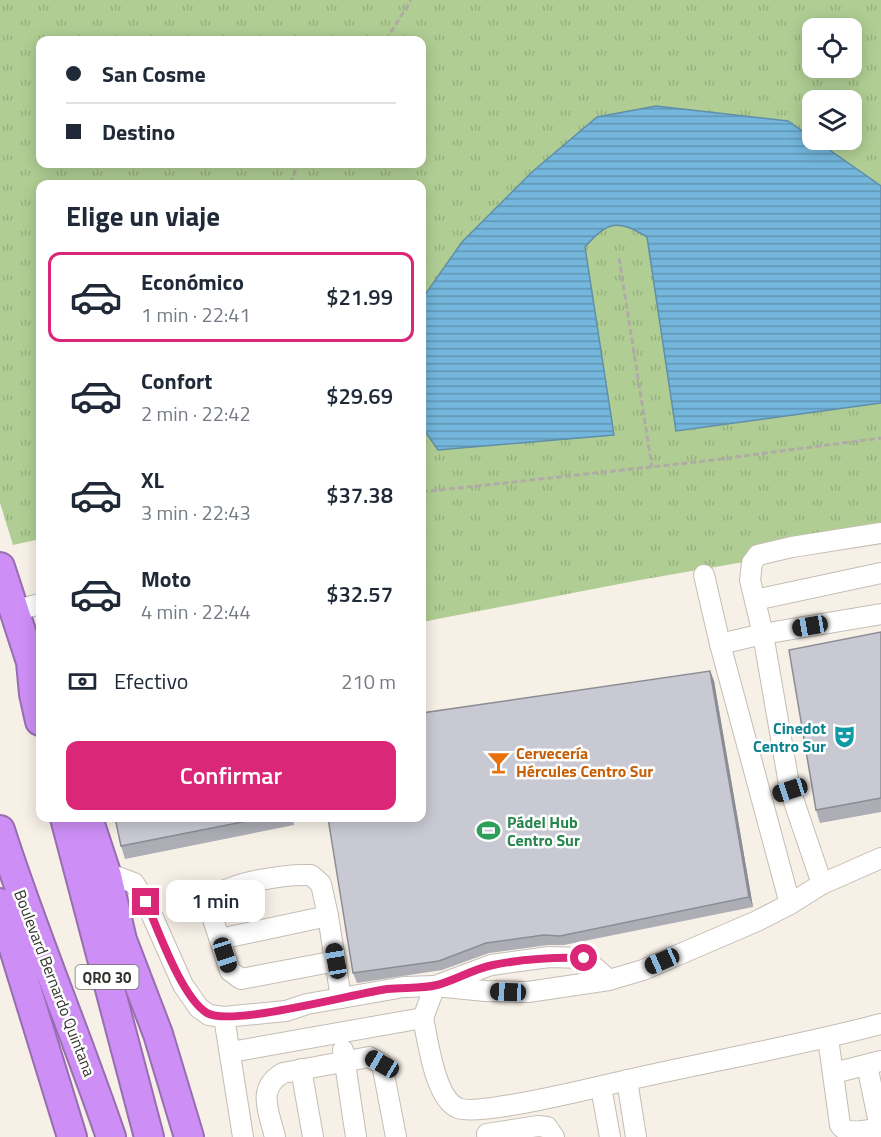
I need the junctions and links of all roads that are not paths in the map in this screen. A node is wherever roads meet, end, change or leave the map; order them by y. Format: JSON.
{"nodes":[{"id":1,"x":881,"y":532,"type":"edge"},
{"id":2,"x":0,"y":567,"type":"edge"},
{"id":3,"x":881,"y":573,"type":"edge"},
{"id":4,"x":705,"y":575,"type":"dead end"},
{"id":5,"x":755,"y":600,"type":"junction"},
{"id":6,"x":36,"y":605,"type":"edge"},
{"id":7,"x":13,"y":611,"type":"junction"},
{"id":8,"x":881,"y":614,"type":"edge"},
{"id":9,"x":763,"y":634,"type":"junction"},
{"id":10,"x":720,"y":644,"type":"junction"},
{"id":11,"x":36,"y":668,"type":"edge"},
{"id":12,"x":36,"y":703,"type":"edge"},
{"id":13,"x":790,"y":790,"type":"junction"},
{"id":14,"x":763,"y":799,"type":"junction"},
{"id":15,"x":66,"y":822,"type":"edge"},
{"id":16,"x":88,"y":822,"type":"edge"},
{"id":17,"x":0,"y":830,"type":"edge"},
{"id":18,"x":881,"y":858,"type":"edge"},
{"id":19,"x":107,"y":876,"type":"junction"},
{"id":20,"x":822,"y":884,"type":"junction"},
{"id":21,"x":0,"y":903,"type":"edge"},
{"id":22,"x":790,"y":904,"type":"junction"},
{"id":23,"x":328,"y":916,"type":"junction"},
{"id":24,"x":220,"y":939,"type":"junction"},
{"id":25,"x":336,"y":961,"type":"junction"},
{"id":26,"x":609,"y":980,"type":"junction"},
{"id":27,"x":435,"y":986,"type":"junction"},
{"id":28,"x":341,"y":998,"type":"junction"},
{"id":29,"x":224,"y":1017,"type":"junction"},
{"id":30,"x":423,"y":1018,"type":"junction"},
{"id":31,"x":881,"y":1024,"type":"edge"},
{"id":32,"x":341,"y":1032,"type":"junction"},
{"id":33,"x":828,"y":1038,"type":"junction"},
{"id":34,"x":231,"y":1052,"type":"junction"},
{"id":35,"x":345,"y":1060,"type":"junction"},
{"id":36,"x":874,"y":1063,"type":"edge"},
{"id":37,"x":301,"y":1069,"type":"junction"},
{"id":38,"x":834,"y":1073,"type":"junction"},
{"id":39,"x":171,"y":1077,"type":"junction"},
{"id":40,"x":627,"y":1080,"type":"junction"},
{"id":41,"x":601,"y":1087,"type":"junction"},
{"id":42,"x":483,"y":1109,"type":"junction"},
{"id":43,"x":880,"y":1128,"type":"edge"},
{"id":44,"x":513,"y":1133,"type":"edge"},
{"id":45,"x":487,"y":1136,"type":"edge"},
{"id":46,"x":72,"y":1137,"type":"edge"},
{"id":47,"x":111,"y":1137,"type":"edge"},
{"id":48,"x":149,"y":1137,"type":"edge"},
{"id":49,"x":189,"y":1137,"type":"edge"},
{"id":50,"x":208,"y":1137,"type":"edge"},
{"id":51,"x":243,"y":1137,"type":"edge"},
{"id":52,"x":274,"y":1137,"type":"edge"},
{"id":53,"x":313,"y":1137,"type":"edge"},
{"id":54,"x":356,"y":1137,"type":"edge"},
{"id":55,"x":396,"y":1137,"type":"edge"},
{"id":56,"x":554,"y":1137,"type":"edge"},
{"id":57,"x":610,"y":1137,"type":"edge"},
{"id":58,"x":636,"y":1137,"type":"edge"}],
"edges":[{"from":1,"to":5,"type":"lane"},
{"from":2,"to":7,"type":"highway"},
{"from":3,"to":5,"type":"lane"},
{"from":4,"to":10,"type":"lane"},
{"from":5,"to":9,"type":"lane"},
{"from":6,"to":7,"type":"lane"},
{"from":7,"to":11,"type":"highway"},
{"from":8,"to":9,"type":"lane"},
{"from":9,"to":10,"type":"lane"},
{"from":9,"to":13,"type":"lane"},
{"from":10,"to":14,"type":"lane"},
{"from":11,"to":12,"type":"highway"},
{"from":13,"to":14,"type":"lane"},
{"from":13,"to":20,"type":"lane"},
{"from":14,"to":22,"type":"lane"},
{"from":15,"to":48,"type":"highway","number":"QRO 30"},
{"from":16,"to":19,"type":"highway","number":"QRO 30"},
{"from":17,"to":47,"type":"highway","name":"Boulevard Bernardo Quintana","number":"QRO 30"},
{"from":18,"to":20,"type":"lane"},
{"from":19,"to":29,"type":"lane"},
{"from":19,"to":39,"type":"highway","number":"QRO 30"},
{"from":20,"to":22,"type":"lane"},
{"from":21,"to":46,"type":"highway","name":"Boulevard Bernardo Quintana"},
{"from":22,"to":26,"type":"lane"},
{"from":23,"to":24,"type":"lane"},
{"from":23,"to":24,"type":"lane"},
{"from":23,"to":25,"type":"lane"},
{"from":24,"to":25,"type":"lane"},
{"from":25,"to":28,"type":"lane"},
{"from":26,"to":27,"type":"lane"},
{"from":26,"to":27,"type":"lane"},
{"from":27,"to":28,"type":"lane"},
{"from":27,"to":30,"type":"lane"},
{"from":28,"to":29,"type":"lane"},
{"from":29,"to":34,"type":"lane"},
{"from":30,"to":32,"type":"lane"},
{"from":30,"to":42,"type":"lane"},
{"from":31,"to":33,"type":"lane"},
{"from":32,"to":34,"type":"lane"},
{"from":32,"to":35,"type":"lane"},
{"from":33,"to":38,"type":"lane"},
{"from":33,"to":40,"type":"lane"},
{"from":34,"to":51,"type":"lane"},
{"from":35,"to":37,"type":"lane"},
{"from":35,"to":54,"type":"lane"},
{"from":35,"to":55,"type":"lane"},
{"from":36,"to":38,"type":"lane"},
{"from":36,"to":43,"type":"lane"},
{"from":37,"to":52,"type":"lane"},
{"from":37,"to":53,"type":"lane"},
{"from":38,"to":43,"type":"lane"},
{"from":39,"to":49,"type":"highway","number":"QRO 30"},
{"from":39,"to":50,"type":"highway"},
{"from":40,"to":41,"type":"lane"},
{"from":40,"to":58,"type":"lane"},
{"from":41,"to":42,"type":"lane"},
{"from":41,"to":57,"type":"lane"},
{"from":42,"to":45,"type":"lane"},
{"from":44,"to":45,"type":"lane"},
{"from":44,"to":56,"type":"lane"}]}
